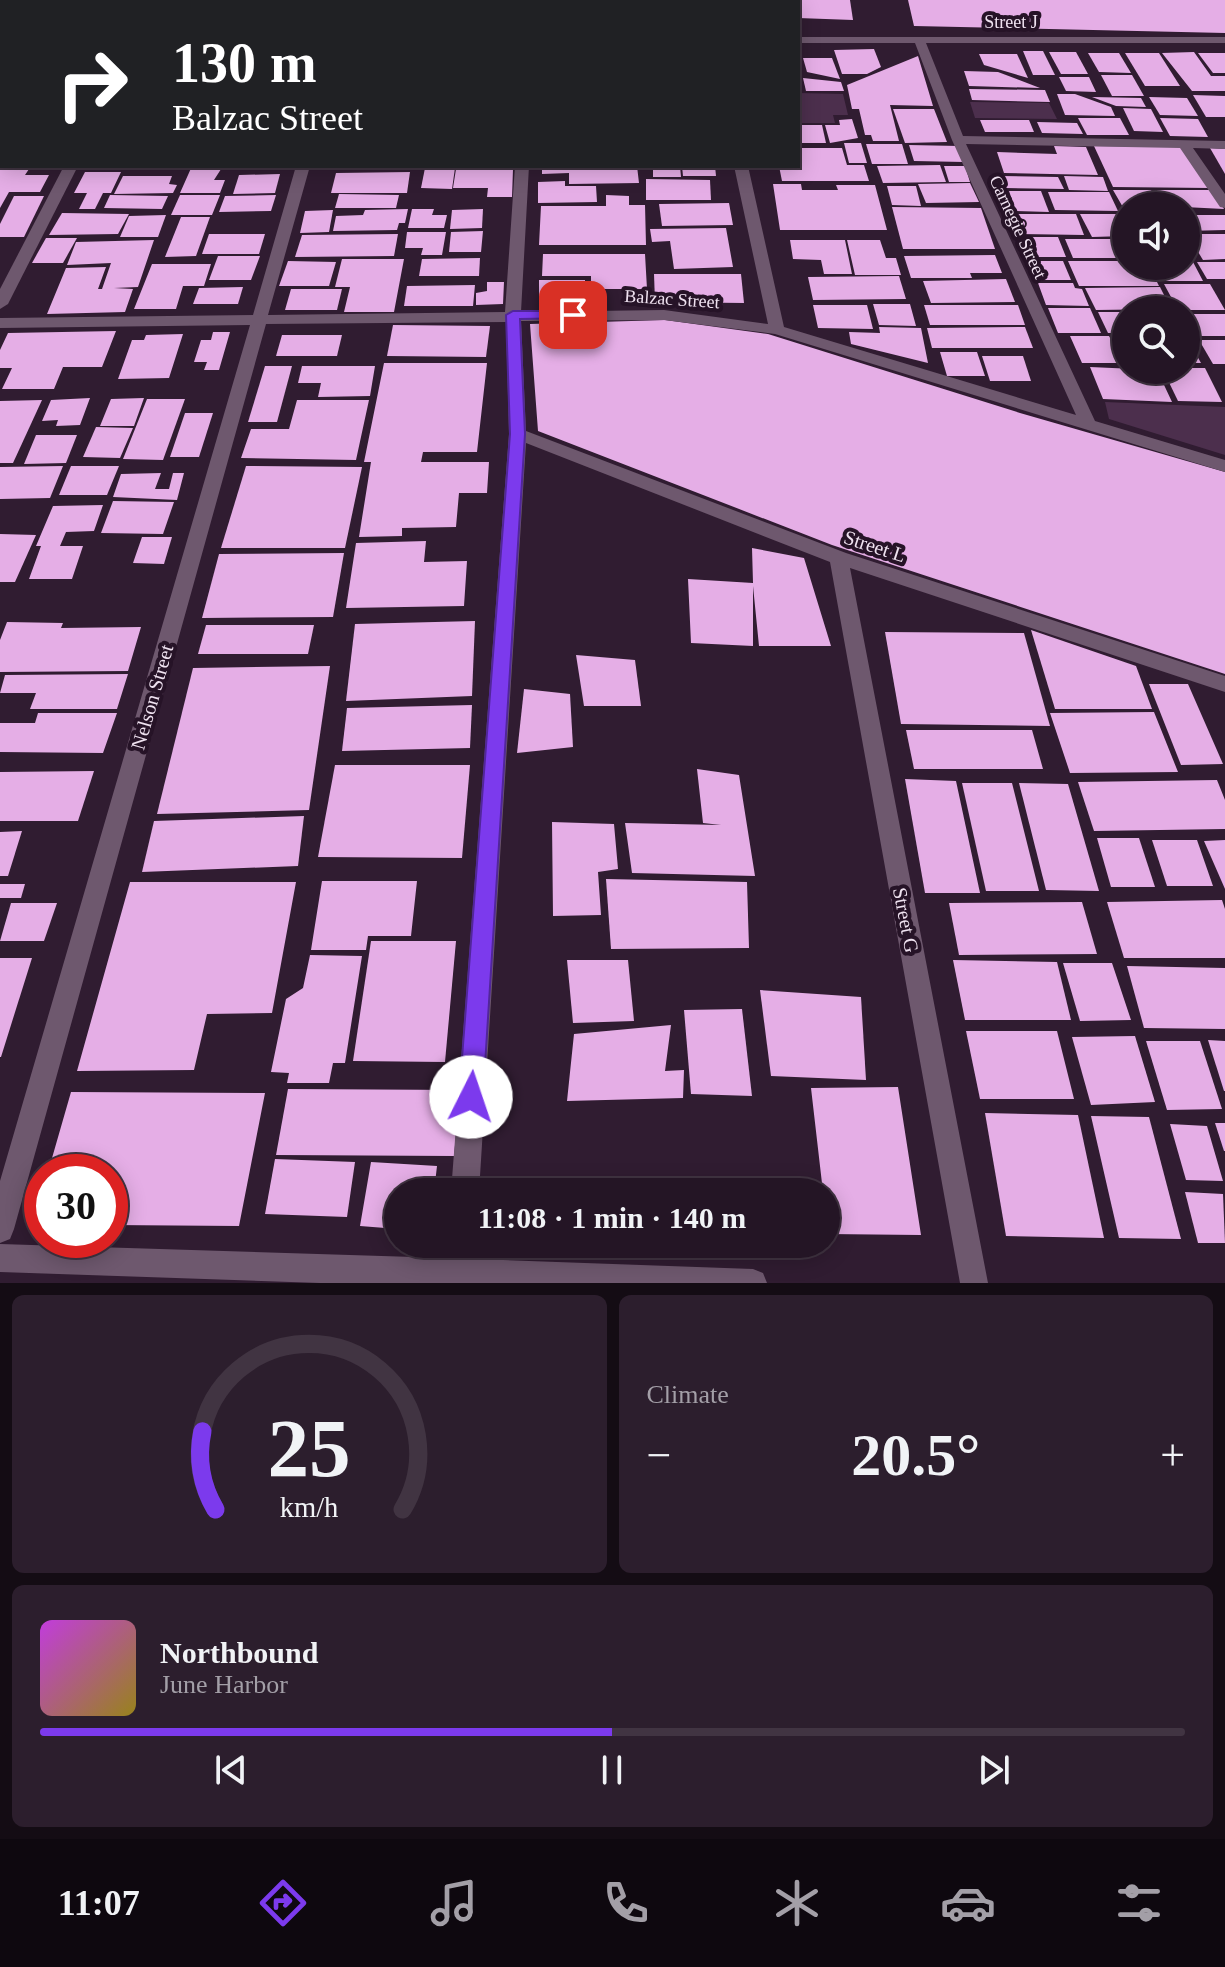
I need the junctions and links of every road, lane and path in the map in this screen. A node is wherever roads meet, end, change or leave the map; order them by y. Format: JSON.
{"nodes":[{"id":1,"x":800,"y":40,"type":"edge"},
{"id":2,"x":919,"y":40,"type":"junction"},
{"id":3,"x":1225,"y":40,"type":"edge"},
{"id":4,"x":958,"y":140,"type":"junction"},
{"id":5,"x":1184,"y":145,"type":"junction"},
{"id":6,"x":1225,"y":145,"type":"edge"},
{"id":7,"x":70,"y":168,"type":"edge"},
{"id":8,"x":302,"y":168,"type":"edge"},
{"id":9,"x":522,"y":168,"type":"edge"},
{"id":10,"x":741,"y":168,"type":"edge"},
{"id":11,"x":1225,"y":204,"type":"edge"},
{"id":12,"x":0,"y":304,"type":"edge"},
{"id":13,"x":513,"y":315,"type":"junction"},
{"id":14,"x":259,"y":320,"type":"junction"},
{"id":15,"x":0,"y":323,"type":"edge"},
{"id":16,"x":777,"y":330,"type":"junction"},
{"id":17,"x":1089,"y":426,"type":"junction"},
{"id":18,"x":518,"y":434,"type":"junction"},
{"id":19,"x":1225,"y":466,"type":"edge"},
{"id":20,"x":839,"y":558,"type":"junction"},
{"id":21,"x":1223,"y":688,"type":"edge"},
{"id":22,"x":466,"y":1178,"type":"edge"},
{"id":23,"x":0,"y":1229,"type":"edge"},
{"id":24,"x":0,"y":1258,"type":"edge"},
{"id":25,"x":460,"y":1258,"type":"edge"},
{"id":26,"x":459,"y":1278,"type":"edge"},
{"id":27,"x":753,"y":1283,"type":"edge"},
{"id":28,"x":974,"y":1283,"type":"edge"}],
"edges":[{"from":1,"to":2,"type":"street","name":"Street J"},
{"from":2,"to":3,"type":"street","name":"Street J"},
{"from":2,"to":4,"type":"street","name":"Carnegie Street"},
{"from":4,"to":5,"type":"street"},
{"from":4,"to":17,"type":"street","name":"Carnegie Street"},
{"from":5,"to":6,"type":"street"},
{"from":5,"to":11,"type":"street"},
{"from":7,"to":12,"type":"street"},
{"from":8,"to":14,"type":"street","name":"Nelson Street"},
{"from":9,"to":13,"type":"street"},
{"from":10,"to":16,"type":"street"},
{"from":13,"to":14,"type":"street","name":"Balzac Street"},
{"from":13,"to":16,"type":"street","name":"Balzac Street"},
{"from":13,"to":18,"type":"street"},
{"from":14,"to":15,"type":"street","name":"Balzac Street"},
{"from":14,"to":23,"type":"street","name":"Nelson Street"},
{"from":16,"to":17,"type":"street","name":"Balzac Street"},
{"from":17,"to":19,"type":"street","name":"Balzac Street"},
{"from":18,"to":20,"type":"street","name":"Street L"},
{"from":18,"to":22,"type":"street"},
{"from":20,"to":21,"type":"street","name":"Street L"},
{"from":20,"to":28,"type":"street","name":"Street G"},
{"from":24,"to":26,"type":"street"},
{"from":25,"to":26,"type":"street"},
{"from":26,"to":27,"type":"street"}]}
